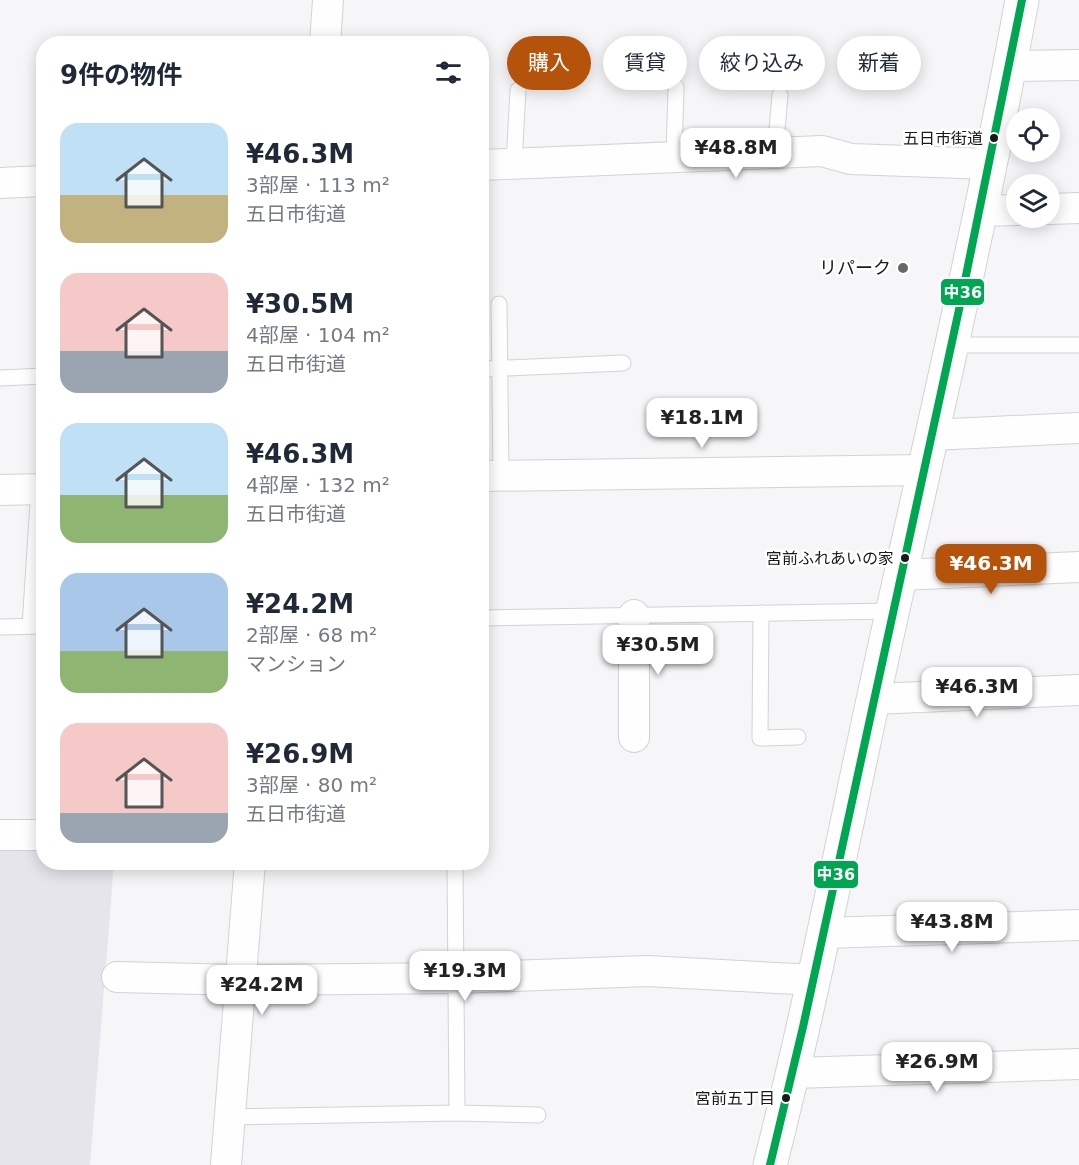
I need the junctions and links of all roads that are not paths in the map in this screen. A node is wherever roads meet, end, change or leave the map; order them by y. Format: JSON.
{"nodes":[{"id":1,"x":328,"y":0,"type":"edge"},
{"id":2,"x":1022,"y":0,"type":"edge"},
{"id":3,"x":326,"y":36,"type":"edge"},
{"id":4,"x":1079,"y":65,"type":"edge"},
{"id":5,"x":1010,"y":66,"type":"junction"},
{"id":6,"x":518,"y":90,"type":"dead end"},
{"id":7,"x":676,"y":90,"type":"edge"},
{"id":8,"x":780,"y":95,"type":"dead end"},
{"id":9,"x":775,"y":153,"type":"junction"},
{"id":10,"x":674,"y":157,"type":"junction"},
{"id":11,"x":514,"y":164,"type":"junction"},
{"id":12,"x":990,"y":164,"type":"junction"},
{"id":13,"x":489,"y":165,"type":"edge"},
{"id":14,"x":36,"y":181,"type":"edge"},
{"id":15,"x":0,"y":183,"type":"edge"},
{"id":16,"x":1079,"y":208,"type":"edge"},
{"id":17,"x":1060,"y":209,"type":"edge"},
{"id":18,"x":1006,"y":210,"type":"edge"},
{"id":19,"x":980,"y":211,"type":"junction"},
{"id":20,"x":499,"y":304,"type":"dead end"},
{"id":21,"x":950,"y":345,"type":"junction"},
{"id":22,"x":1079,"y":345,"type":"edge"},
{"id":23,"x":623,"y":363,"type":"dead end"},
{"id":24,"x":489,"y":369,"type":"edge"},
{"id":25,"x":499,"y":369,"type":"junction"},
{"id":26,"x":36,"y":376,"type":"edge"},
{"id":27,"x":0,"y":378,"type":"edge"},
{"id":28,"x":1079,"y":428,"type":"edge"},
{"id":29,"x":931,"y":435,"type":"junction"},
{"id":30,"x":924,"y":470,"type":"junction"},
{"id":31,"x":491,"y":476,"type":"edge"},
{"id":32,"x":36,"y":489,"type":"edge"},
{"id":33,"x":0,"y":490,"type":"edge"},
{"id":34,"x":1079,"y":567,"type":"edge"},
{"id":35,"x":900,"y":575,"type":"junction"},
{"id":36,"x":892,"y":611,"type":"junction"},
{"id":37,"x":761,"y":613,"type":"junction"},
{"id":38,"x":634,"y":615,"type":"junction"},
{"id":39,"x":489,"y":618,"type":"edge"},
{"id":40,"x":36,"y":626,"type":"edge"},
{"id":41,"x":0,"y":627,"type":"edge"},
{"id":42,"x":1079,"y":690,"type":"edge"},
{"id":43,"x":874,"y":699,"type":"junction"},
{"id":44,"x":634,"y":737,"type":"dead end"},
{"id":45,"x":798,"y":737,"type":"dead end"},
{"id":46,"x":0,"y":835,"type":"edge"},
{"id":47,"x":36,"y":835,"type":"edge"},
{"id":48,"x":249,"y":870,"type":"edge"},
{"id":49,"x":455,"y":870,"type":"edge"},
{"id":50,"x":1079,"y":925,"type":"edge"},
{"id":51,"x":824,"y":933,"type":"junction"},
{"id":52,"x":117,"y":977,"type":"dead end"},
{"id":53,"x":457,"y":978,"type":"junction"},
{"id":54,"x":241,"y":980,"type":"junction"},
{"id":55,"x":814,"y":980,"type":"junction"},
{"id":56,"x":1079,"y":1064,"type":"edge"},
{"id":57,"x":794,"y":1073,"type":"junction"},
{"id":58,"x":457,"y":1113,"type":"junction"},
{"id":59,"x":538,"y":1115,"type":"dead end"},
{"id":60,"x":230,"y":1117,"type":"junction"},
{"id":61,"x":226,"y":1165,"type":"edge"},
{"id":62,"x":770,"y":1165,"type":"edge"}],
"edges":[{"from":1,"to":3,"type":"street"},
{"from":2,"to":5,"type":"main road"},
{"from":4,"to":5,"type":"street"},
{"from":5,"to":12,"type":"main road"},
{"from":6,"to":11,"type":"lane"},
{"from":7,"to":10,"type":"lane"},
{"from":8,"to":9,"type":"lane"},
{"from":9,"to":10,"type":"street"},
{"from":9,"to":12,"type":"street"},
{"from":10,"to":11,"type":"street"},
{"from":11,"to":13,"type":"street"},
{"from":12,"to":19,"type":"main road"},
{"from":14,"to":15,"type":"street"},
{"from":16,"to":17,"type":"street"},
{"from":18,"to":19,"type":"street"},
{"from":19,"to":21,"type":"main road"},
{"from":20,"to":25,"type":"lane"},
{"from":21,"to":22,"type":"lane"},
{"from":21,"to":29,"type":"main road"},
{"from":23,"to":25,"type":"lane"},
{"from":24,"to":25,"type":"lane"},
{"from":25,"to":31,"type":"lane"},
{"from":26,"to":27,"type":"lane"},
{"from":28,"to":29,"type":"street"},
{"from":29,"to":30,"type":"main road"},
{"from":30,"to":31,"type":"street"},
{"from":30,"to":35,"type":"main road"},
{"from":32,"to":33,"type":"street"},
{"from":34,"to":35,"type":"street"},
{"from":35,"to":36,"type":"main road"},
{"from":36,"to":37,"type":"lane"},
{"from":36,"to":43,"type":"main road"},
{"from":37,"to":38,"type":"lane"},
{"from":37,"to":45,"type":"lane"},
{"from":38,"to":39,"type":"lane"},
{"from":38,"to":44,"type":"street"},
{"from":40,"to":41,"type":"lane"},
{"from":42,"to":43,"type":"street"},
{"from":43,"to":51,"type":"main road"},
{"from":46,"to":47,"type":"street"},
{"from":48,"to":54,"type":"street"},
{"from":49,"to":53,"type":"lane"},
{"from":50,"to":51,"type":"street"},
{"from":51,"to":55,"type":"main road"},
{"from":52,"to":54,"type":"street"},
{"from":53,"to":54,"type":"street"},
{"from":53,"to":55,"type":"street"},
{"from":53,"to":58,"type":"lane"},
{"from":54,"to":60,"type":"street"},
{"from":55,"to":57,"type":"main road"},
{"from":56,"to":57,"type":"street"},
{"from":57,"to":62,"type":"main road"},
{"from":58,"to":59,"type":"lane"},
{"from":58,"to":60,"type":"lane"},
{"from":60,"to":61,"type":"street"}]}
